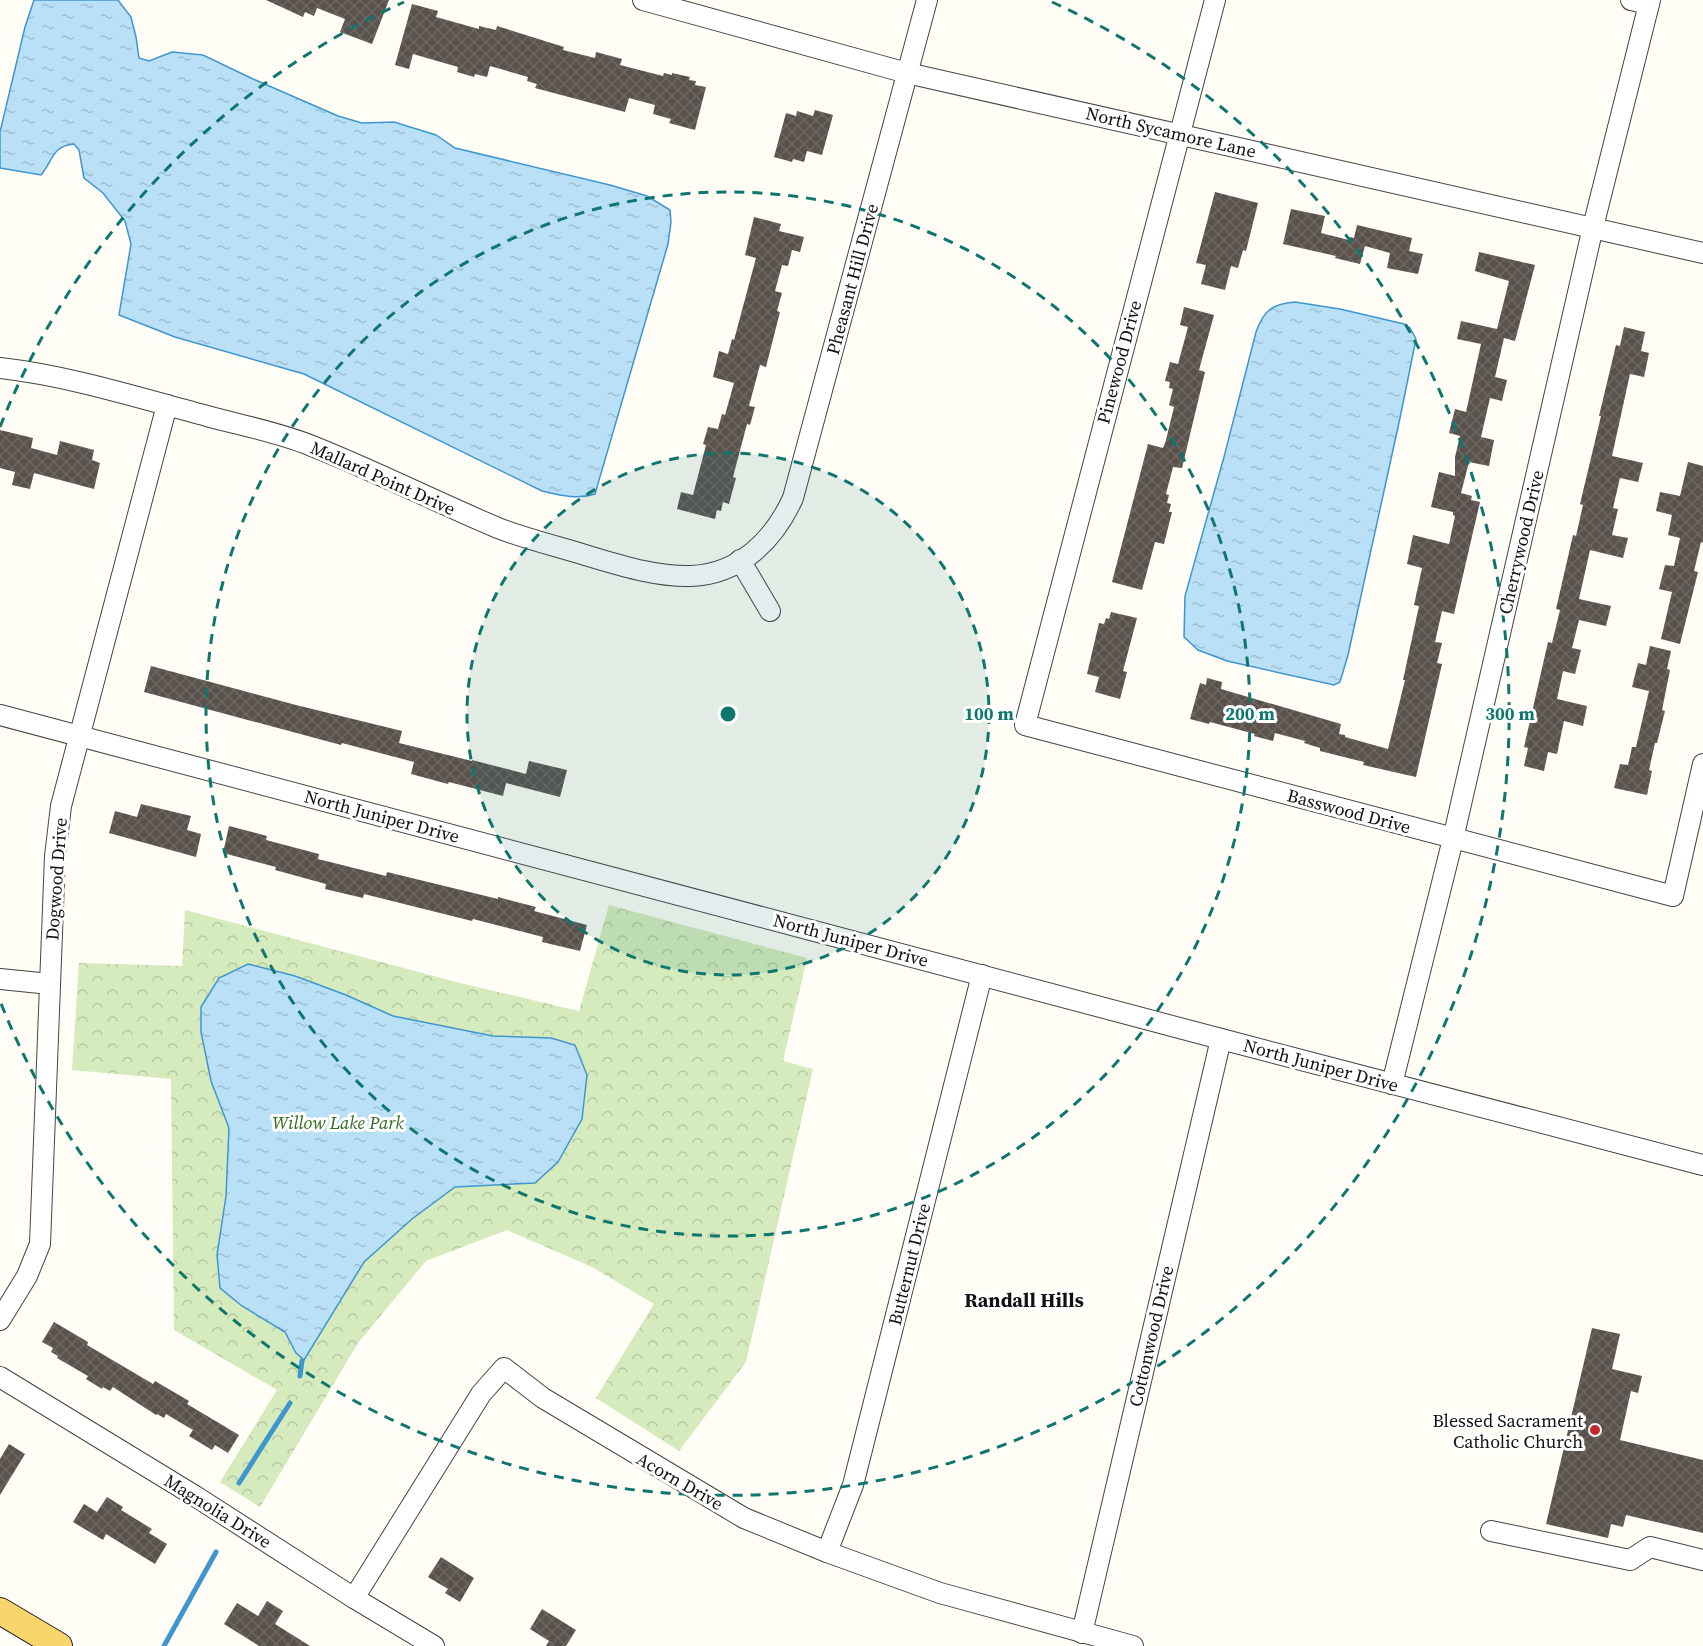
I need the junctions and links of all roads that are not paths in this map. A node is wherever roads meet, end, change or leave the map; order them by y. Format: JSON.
{"nodes":[{"id":1,"x":643,"y":0,"type":"edge"},
{"id":2,"x":927,"y":0,"type":"edge"},
{"id":3,"x":1215,"y":0,"type":"edge"},
{"id":4,"x":1643,"y":2,"type":"edge"},
{"id":5,"x":908,"y":73,"type":"junction"},
{"id":6,"x":1179,"y":134,"type":"junction"},
{"id":7,"x":1593,"y":227,"type":"junction"},
{"id":8,"x":1703,"y":253,"type":"edge"},
{"id":9,"x":0,"y":368,"type":"edge"},
{"id":10,"x":167,"y":405,"type":"junction"},
{"id":11,"x":759,"y":549,"type":"joint"},
{"id":12,"x":740,"y":560,"type":"junction"},
{"id":13,"x":770,"y":611,"type":"dead end"},
{"id":14,"x":0,"y":715,"type":"edge"},
{"id":15,"x":1025,"y":725,"type":"joint"},
{"id":16,"x":79,"y":736,"type":"junction"},
{"id":17,"x":1703,"y":764,"type":"edge"},
{"id":18,"x":1453,"y":839,"type":"junction"},
{"id":19,"x":982,"y":975,"type":"junction"},
{"id":20,"x":0,"y":979,"type":"edge"},
{"id":21,"x":50,"y":984,"type":"junction"},
{"id":22,"x":1221,"y":1039,"type":"junction"},
{"id":23,"x":1392,"y":1084,"type":"junction"},
{"id":24,"x":1703,"y":1165,"type":"edge"},
{"id":25,"x":0,"y":1320,"type":"edge"},
{"id":26,"x":0,"y":1377,"type":"edge"},
{"id":27,"x":1491,"y":1531,"type":"dead end"},
{"id":28,"x":828,"y":1552,"type":"junction"},
{"id":29,"x":1703,"y":1560,"type":"edge"},
{"id":30,"x":354,"y":1598,"type":"junction"},
{"id":31,"x":0,"y":1611,"type":"edge"},
{"id":32,"x":1082,"y":1633,"type":"junction"},
{"id":33,"x":59,"y":1646,"type":"edge"},
{"id":34,"x":434,"y":1646,"type":"edge"},
{"id":35,"x":1133,"y":1646,"type":"edge"}],
"edges":[{"from":1,"to":5,"type":"street","name":"North Sycamore Lane"},
{"from":2,"to":5,"type":"street","name":"Pheasant Hill Drive"},
{"from":3,"to":6,"type":"street","name":"Pinewood Drive"},
{"from":4,"to":7,"type":"street","name":"Cherrywood Drive"},
{"from":5,"to":6,"type":"street","name":"North Sycamore Lane"},
{"from":5,"to":11,"type":"street","name":"Pheasant Hill Drive"},
{"from":6,"to":7,"type":"street","name":"North Sycamore Lane"},
{"from":6,"to":15,"type":"street","name":"Pinewood Drive"},
{"from":7,"to":8,"type":"street","name":"North Sycamore Lane"},
{"from":7,"to":18,"type":"street","name":"Cherrywood Drive"},
{"from":9,"to":10,"type":"street","name":"Mallard Point Drive"},
{"from":10,"to":12,"type":"street","name":"Mallard Point Drive"},
{"from":10,"to":16,"type":"street","name":"Dogwood Drive"},
{"from":11,"to":12,"type":"street","name":"Mallard Point Drive"},
{"from":12,"to":13,"type":"street"},
{"from":14,"to":16,"type":"street","name":"North Juniper Drive"},
{"from":15,"to":18,"type":"street","name":"Basswood Drive"},
{"from":16,"to":19,"type":"street","name":"North Juniper Drive"},
{"from":16,"to":21,"type":"street","name":"Dogwood Drive"},
{"from":17,"to":18,"type":"street","name":"Basswood Drive"},
{"from":18,"to":23,"type":"street","name":"Cherrywood Drive"},
{"from":19,"to":22,"type":"street","name":"North Juniper Drive"},
{"from":19,"to":28,"type":"street","name":"Butternut Drive"},
{"from":20,"to":21,"type":"street"},
{"from":21,"to":25,"type":"street","name":"Dogwood Drive"},
{"from":22,"to":23,"type":"street","name":"North Juniper Drive"},
{"from":22,"to":32,"type":"street","name":"Cottonwood Drive"},
{"from":23,"to":24,"type":"street","name":"North Juniper Drive"},
{"from":26,"to":30,"type":"street","name":"Magnolia Drive"},
{"from":27,"to":29,"type":"street"},
{"from":28,"to":30,"type":"street","name":"Acorn Drive"},
{"from":28,"to":32,"type":"street","name":"Acorn Drive"},
{"from":30,"to":34,"type":"street","name":"Magnolia Drive"},
{"from":31,"to":33,"type":"main road"},
{"from":32,"to":35,"type":"street","name":"Acorn Drive"}]}
